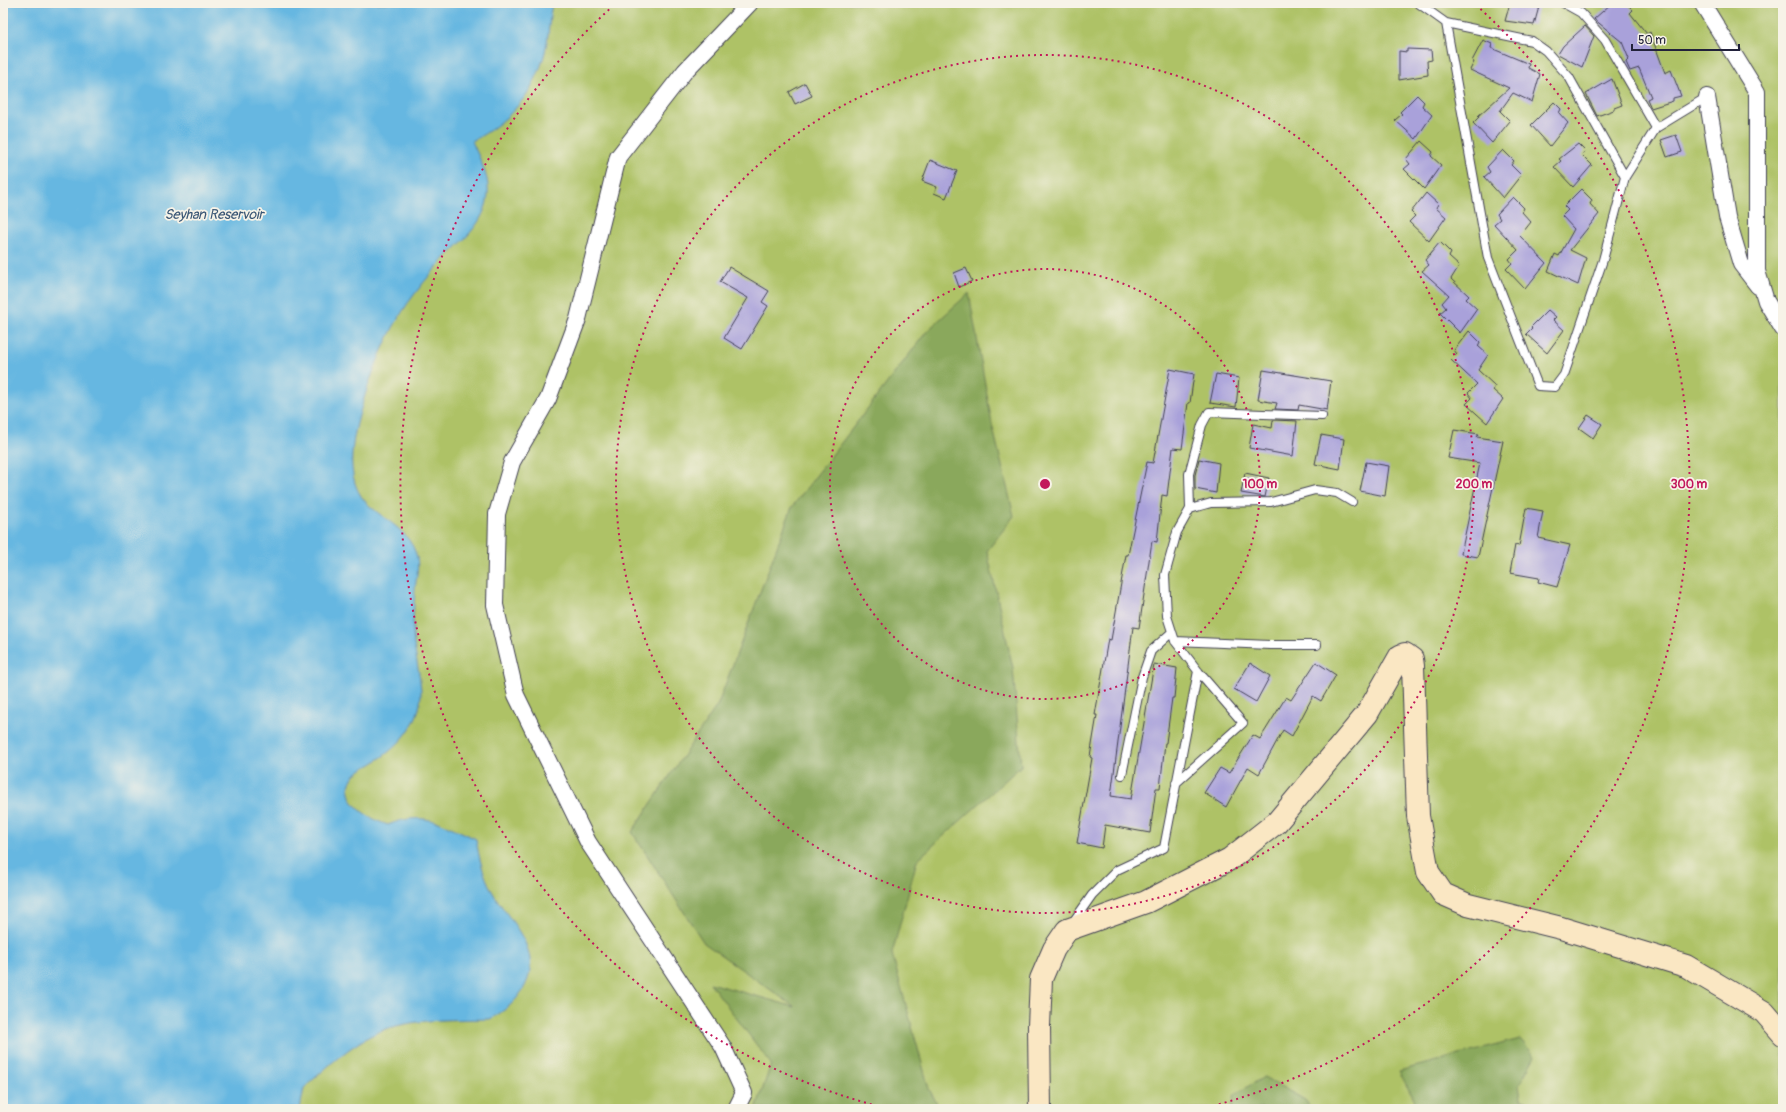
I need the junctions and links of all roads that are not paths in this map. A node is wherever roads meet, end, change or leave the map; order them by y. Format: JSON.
{"nodes":[{"id":1,"x":750,"y":3,"type":"edge"},
{"id":2,"x":1418,"y":3,"type":"edge"},
{"id":3,"x":1563,"y":3,"type":"edge"},
{"id":4,"x":1702,"y":3,"type":"edge"},
{"id":5,"x":1446,"y":23,"type":"junction"},
{"id":6,"x":1707,"y":97,"type":"joint"},
{"id":7,"x":1656,"y":128,"type":"junction"},
{"id":8,"x":1625,"y":177,"type":"junction"},
{"id":9,"x":1764,"y":293,"type":"junction"},
{"id":10,"x":1783,"y":329,"type":"edge"},
{"id":11,"x":1322,"y":416,"type":"dead end"},
{"id":12,"x":1352,"y":502,"type":"dead end"},
{"id":13,"x":1190,"y":509,"type":"junction"},
{"id":14,"x":1172,"y":632,"type":"junction"},
{"id":15,"x":1175,"y":641,"type":"junction"},
{"id":16,"x":1317,"y":645,"type":"dead end"},
{"id":17,"x":1198,"y":671,"type":"junction"},
{"id":18,"x":1122,"y":775,"type":"dead end"},
{"id":19,"x":1176,"y":782,"type":"junction"},
{"id":20,"x":1067,"y":930,"type":"junction"},
{"id":21,"x":1783,"y":1034,"type":"edge"},
{"id":22,"x":736,"y":1109,"type":"edge"},
{"id":23,"x":1040,"y":1109,"type":"edge"}],
"edges":[{"from":1,"to":22,"type":"street"},
{"from":2,"to":5,"type":"lane"},
{"from":3,"to":7,"type":"lane"},
{"from":4,"to":9,"type":"street"},
{"from":5,"to":8,"type":"lane"},
{"from":5,"to":8,"type":"lane"},
{"from":6,"to":7,"type":"lane"},
{"from":6,"to":9,"type":"street"},
{"from":7,"to":8,"type":"lane"},
{"from":9,"to":10,"type":"street"},
{"from":11,"to":13,"type":"lane"},
{"from":12,"to":13,"type":"lane"},
{"from":13,"to":14,"type":"lane"},
{"from":14,"to":15,"type":"lane"},
{"from":14,"to":18,"type":"lane"},
{"from":15,"to":16,"type":"lane"},
{"from":15,"to":17,"type":"lane"},
{"from":17,"to":19,"type":"lane"},
{"from":17,"to":19,"type":"lane"},
{"from":19,"to":20,"type":"lane"},
{"from":20,"to":21,"type":"street"},
{"from":20,"to":23,"type":"street"}]}
